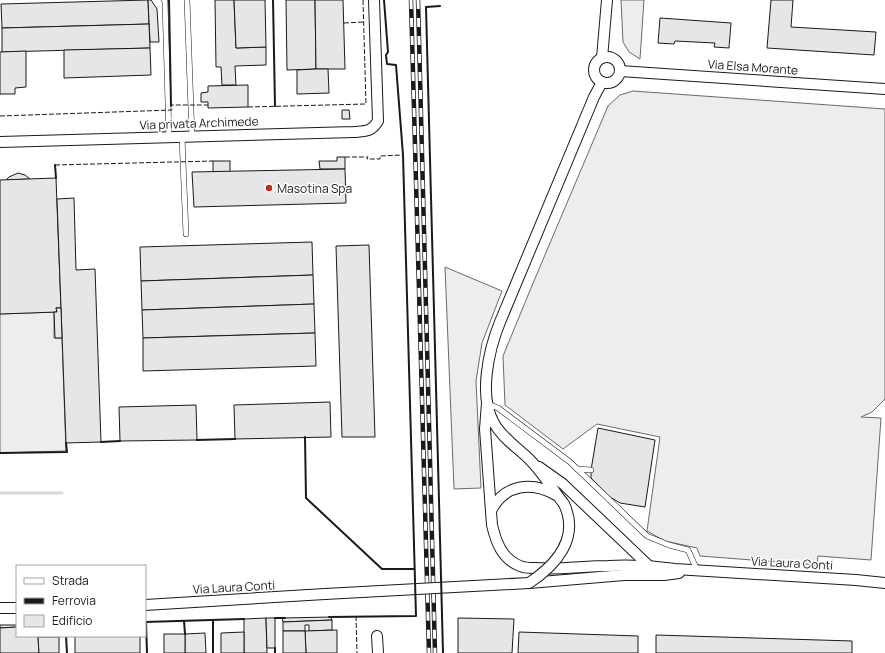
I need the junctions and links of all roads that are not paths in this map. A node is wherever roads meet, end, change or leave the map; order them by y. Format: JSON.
{"nodes":[{"id":1,"x":164,"y":0,"type":"edge"},
{"id":2,"x":187,"y":0,"type":"edge"},
{"id":3,"x":374,"y":0,"type":"edge"},
{"id":4,"x":607,"y":0,"type":"edge"},
{"id":5,"x":602,"y":58,"type":"junction"},
{"id":6,"x":620,"y":71,"type":"junction"},
{"id":7,"x":602,"y":82,"type":"junction"},
{"id":8,"x":885,"y":89,"type":"edge"},
{"id":9,"x":169,"y":137,"type":"junction"},
{"id":10,"x":187,"y":137,"type":"junction"},
{"id":11,"x":0,"y":142,"type":"edge"},
{"id":12,"x":186,"y":234,"type":"dead end"},
{"id":13,"x":487,"y":403,"type":"junction"},
{"id":14,"x":531,"y":461,"type":"junction"},
{"id":15,"x":577,"y":469,"type":"junction"},
{"id":16,"x":591,"y":470,"type":"dead end"},
{"id":17,"x":561,"y":500,"type":"junction"},
{"id":18,"x":492,"y":511,"type":"junction"},
{"id":19,"x":649,"y":566,"type":"junction"},
{"id":20,"x":696,"y":570,"type":"junction"},
{"id":21,"x":529,"y":583,"type":"junction"},
{"id":22,"x":885,"y":583,"type":"edge"},
{"id":23,"x":146,"y":605,"type":"edge"},
{"id":24,"x":0,"y":608,"type":"edge"},
{"id":25,"x":16,"y":608,"type":"edge"},
{"id":26,"x":378,"y":636,"type":"dead end"},
{"id":27,"x":378,"y":653,"type":"edge"}],
"edges":[{"from":1,"to":9,"type":"lane"},
{"from":2,"to":10,"type":"lane"},
{"from":3,"to":10,"type":"street","name":"Via privata Archimede"},
{"from":4,"to":5,"type":"street"},
{"from":5,"to":6,"type":"street"},
{"from":5,"to":7,"type":"street"},
{"from":6,"to":7,"type":"street"},
{"from":6,"to":8,"type":"street","name":"Via Elsa Morante"},
{"from":7,"to":13,"type":"street"},
{"from":9,"to":10,"type":"street","name":"Via privata Archimede"},
{"from":9,"to":11,"type":"street","name":"Via privata Archimede"},
{"from":10,"to":12,"type":"lane"},
{"from":13,"to":14,"type":"street"},
{"from":13,"to":15,"type":"lane"},
{"from":13,"to":18,"type":"street"},
{"from":14,"to":17,"type":"street"},
{"from":14,"to":19,"type":"street"},
{"from":15,"to":16,"type":"lane"},
{"from":15,"to":20,"type":"lane"},
{"from":17,"to":18,"type":"street"},
{"from":17,"to":21,"type":"street","bridge":true},
{"from":18,"to":19,"type":"street"},
{"from":19,"to":20,"type":"street"},
{"from":20,"to":21,"type":"street","name":"Via Laura Conti"},
{"from":20,"to":22,"type":"street","name":"Via Laura Conti"},
{"from":21,"to":23,"type":"street","name":"Via Laura Conti","bridge":true},
{"from":24,"to":25,"type":"street"},
{"from":26,"to":27,"type":"street"}]}
